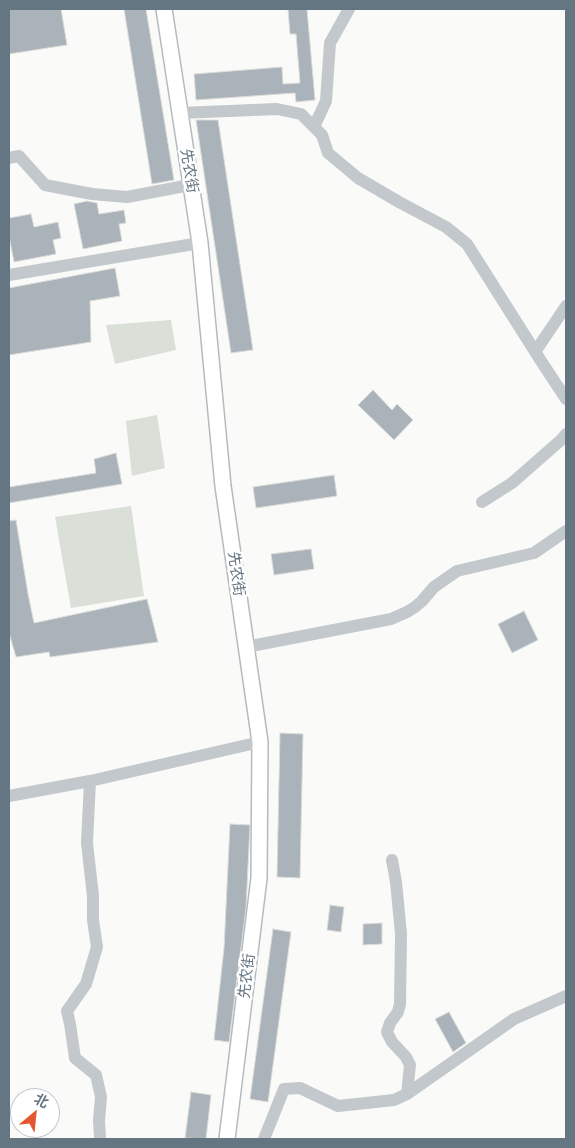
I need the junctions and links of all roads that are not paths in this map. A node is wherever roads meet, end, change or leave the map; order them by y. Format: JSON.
{"nodes":[{"id":1,"x":164,"y":9,"type":"edge"},
{"id":2,"x":349,"y":9,"type":"edge"},
{"id":3,"x":180,"y":113,"type":"junction"},
{"id":4,"x":314,"y":127,"type":"junction"},
{"id":5,"x":9,"y":158,"type":"edge"},
{"id":6,"x":190,"y":185,"type":"junction"},
{"id":7,"x":200,"y":243,"type":"junction"},
{"id":8,"x":9,"y":275,"type":"edge"},
{"id":9,"x":566,"y":306,"type":"edge"},
{"id":10,"x":535,"y":352,"type":"junction"},
{"id":11,"x":566,"y":398,"type":"edge"},
{"id":12,"x":566,"y":434,"type":"edge"},
{"id":13,"x":482,"y":502,"type":"dead end"},
{"id":14,"x":566,"y":531,"type":"edge"},
{"id":15,"x":246,"y":647,"type":"junction"},
{"id":16,"x":260,"y":742,"type":"junction"},
{"id":17,"x":90,"y":782,"type":"junction"},
{"id":18,"x":9,"y":796,"type":"edge"},
{"id":19,"x":392,"y":860,"type":"dead end"},
{"id":20,"x":566,"y":996,"type":"edge"},
{"id":21,"x":407,"y":1094,"type":"junction"},
{"id":22,"x":100,"y":1139,"type":"edge"},
{"id":23,"x":227,"y":1139,"type":"edge"},
{"id":24,"x":264,"y":1139,"type":"edge"}],
"edges":[{"from":1,"to":3,"type":"main road","name":"先农街"},
{"from":2,"to":4,"type":"street"},
{"from":3,"to":4,"type":"street"},
{"from":3,"to":6,"type":"main road","name":"先农街"},
{"from":4,"to":10,"type":"street"},
{"from":5,"to":6,"type":"street"},
{"from":6,"to":7,"type":"main road","name":"先农街"},
{"from":7,"to":8,"type":"street"},
{"from":7,"to":15,"type":"main road","name":"先农街"},
{"from":9,"to":10,"type":"street"},
{"from":10,"to":11,"type":"street"},
{"from":12,"to":13,"type":"street"},
{"from":14,"to":15,"type":"street"},
{"from":15,"to":16,"type":"main road","name":"先农街"},
{"from":16,"to":17,"type":"street"},
{"from":16,"to":23,"type":"main road","name":"先农街"},
{"from":17,"to":18,"type":"street"},
{"from":17,"to":22,"type":"street"},
{"from":19,"to":21,"type":"street"},
{"from":20,"to":21,"type":"street"},
{"from":21,"to":24,"type":"street"}]}
